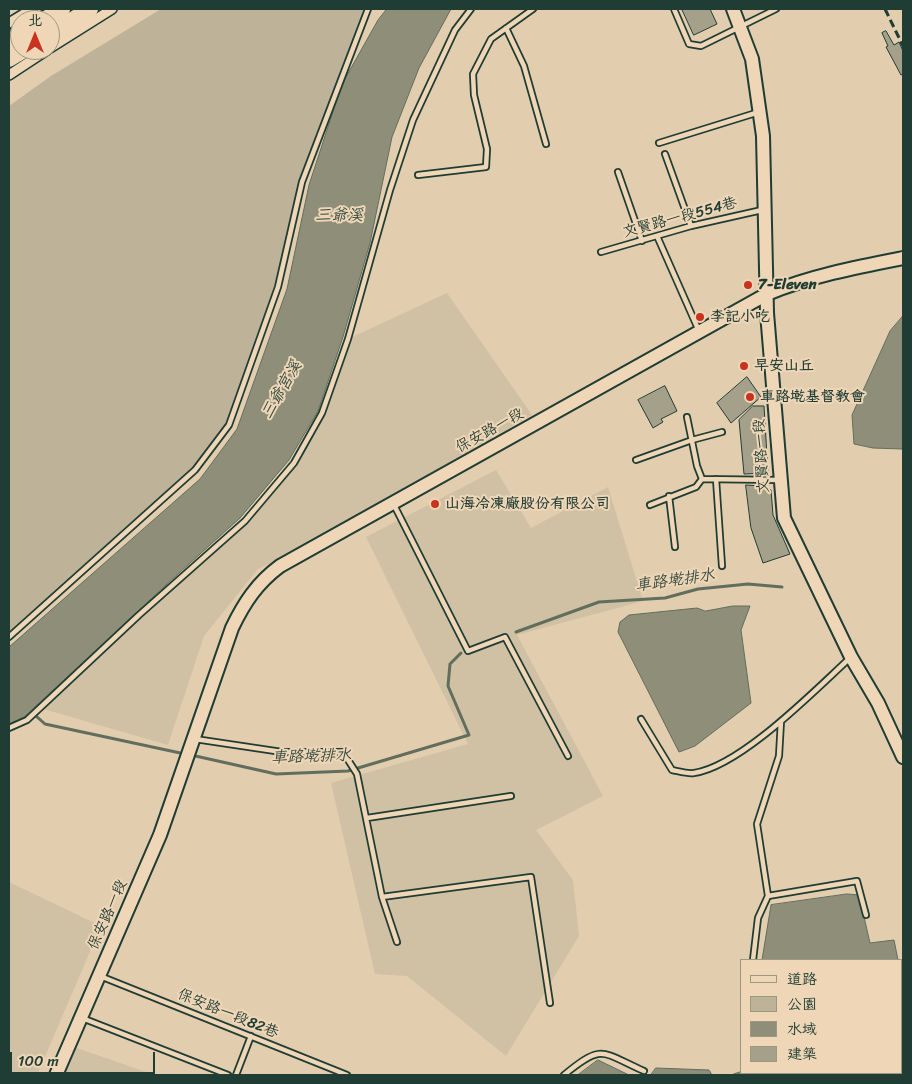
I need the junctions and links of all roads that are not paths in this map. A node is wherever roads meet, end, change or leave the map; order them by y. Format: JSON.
{"nodes":[{"id":1,"x":32,"y":9,"type":"edge"},
{"id":2,"x":90,"y":9,"type":"edge"},
{"id":3,"x":112,"y":9,"type":"edge"},
{"id":4,"x":368,"y":9,"type":"edge"},
{"id":5,"x":471,"y":9,"type":"edge"},
{"id":6,"x":533,"y":9,"type":"edge"},
{"id":7,"x":674,"y":9,"type":"edge"},
{"id":8,"x":733,"y":9,"type":"edge"},
{"id":9,"x":776,"y":9,"type":"edge"},
{"id":10,"x":9,"y":23,"type":"edge"},
{"id":11,"x":742,"y":26,"type":"junction"},
{"id":12,"x":60,"y":28,"type":"edge"},
{"id":13,"x":506,"y":28,"type":"junction"},
{"id":14,"x":60,"y":42,"type":"edge"},
{"id":15,"x":24,"y":60,"type":"edge"},
{"id":16,"x":10,"y":66,"type":"edge"},
{"id":17,"x":760,"y":112,"type":"junction"},
{"id":18,"x":659,"y":142,"type":"dead end"},
{"id":19,"x":546,"y":144,"type":"dead end"},
{"id":20,"x":665,"y":154,"type":"dead end"},
{"id":21,"x":618,"y":172,"type":"dead end"},
{"id":22,"x":418,"y":175,"type":"dead end"},
{"id":23,"x":766,"y":209,"type":"junction"},
{"id":24,"x":691,"y":226,"type":"junction"},
{"id":25,"x":657,"y":236,"type":"junction"},
{"id":26,"x":642,"y":241,"type":"junction"},
{"id":27,"x":601,"y":252,"type":"dead end"},
{"id":28,"x":903,"y":258,"type":"edge"},
{"id":29,"x":767,"y":294,"type":"junction"},
{"id":30,"x":699,"y":332,"type":"junction"},
{"id":31,"x":687,"y":417,"type":"dead end"},
{"id":32,"x":722,"y":432,"type":"dead end"},
{"id":33,"x":692,"y":440,"type":"junction"},
{"id":34,"x":636,"y":460,"type":"dead end"},
{"id":35,"x":702,"y":479,"type":"junction"},
{"id":36,"x":716,"y":479,"type":"junction"},
{"id":37,"x":779,"y":480,"type":"junction"},
{"id":38,"x":669,"y":496,"type":"junction"},
{"id":39,"x":393,"y":502,"type":"junction"},
{"id":40,"x":650,"y":505,"type":"dead end"},
{"id":41,"x":675,"y":547,"type":"dead end"},
{"id":42,"x":722,"y":566,"type":"dead end"},
{"id":43,"x":9,"y":637,"type":"edge"},
{"id":44,"x":851,"y":657,"type":"junction"},
{"id":45,"x":641,"y":720,"type":"dead end"},
{"id":46,"x":781,"y":721,"type":"junction"},
{"id":47,"x":9,"y":728,"type":"edge"},
{"id":48,"x":194,"y":741,"type":"junction"},
{"id":49,"x":568,"y":756,"type":"dead end"},
{"id":50,"x":903,"y":757,"type":"edge"},
{"id":51,"x":511,"y":796,"type":"dead end"},
{"id":52,"x":367,"y":818,"type":"junction"},
{"id":53,"x":382,"y":896,"type":"junction"},
{"id":54,"x":768,"y":896,"type":"junction"},
{"id":55,"x":866,"y":915,"type":"dead end"},
{"id":56,"x":397,"y":942,"type":"dead end"},
{"id":57,"x":753,"y":959,"type":"edge"},
{"id":58,"x":99,"y":975,"type":"junction"},
{"id":59,"x":550,"y":1003,"type":"dead end"},
{"id":60,"x":81,"y":1017,"type":"junction"},
{"id":61,"x":251,"y":1036,"type":"junction"},
{"id":62,"x":644,"y":1071,"type":"dead end"},
{"id":63,"x":56,"y":1075,"type":"edge"},
{"id":64,"x":228,"y":1075,"type":"edge"},
{"id":65,"x":236,"y":1075,"type":"edge"},
{"id":66,"x":347,"y":1075,"type":"edge"},
{"id":67,"x":564,"y":1075,"type":"edge"}],
"edges":[{"from":1,"to":10,"type":"street"},
{"from":2,"to":12,"type":"highway"},
{"from":3,"to":14,"type":"street"},
{"from":4,"to":43,"type":"lane"},
{"from":5,"to":47,"type":"lane"},
{"from":6,"to":13,"type":"lane"},
{"from":7,"to":11,"type":"lane"},
{"from":8,"to":11,"type":"street","name":"文賢路一段"},
{"from":9,"to":11,"type":"lane"},
{"from":11,"to":17,"type":"street","name":"文賢路一段"},
{"from":13,"to":19,"type":"lane"},
{"from":13,"to":22,"type":"lane"},
{"from":15,"to":16,"type":"street"},
{"from":17,"to":18,"type":"lane"},
{"from":17,"to":23,"type":"street","name":"文賢路一段"},
{"from":20,"to":24,"type":"lane"},
{"from":21,"to":26,"type":"lane"},
{"from":23,"to":24,"type":"lane","name":"文賢路一段554巷"},
{"from":23,"to":29,"type":"street","name":"文賢路一段"},
{"from":24,"to":25,"type":"lane","name":"文賢路一段554巷"},
{"from":25,"to":26,"type":"lane","name":"文賢路一段554巷"},
{"from":25,"to":30,"type":"lane"},
{"from":26,"to":27,"type":"lane","name":"文賢路一段554巷"},
{"from":28,"to":29,"type":"street","name":"保安路一段"},
{"from":29,"to":30,"type":"street","name":"保安路一段"},
{"from":29,"to":37,"type":"street","name":"文賢路一段"},
{"from":30,"to":39,"type":"street","name":"保安路一段"},
{"from":31,"to":33,"type":"lane"},
{"from":32,"to":33,"type":"lane"},
{"from":33,"to":34,"type":"lane"},
{"from":33,"to":35,"type":"lane"},
{"from":35,"to":36,"type":"lane"},
{"from":35,"to":38,"type":"lane"},
{"from":36,"to":37,"type":"lane"},
{"from":36,"to":42,"type":"lane"},
{"from":37,"to":44,"type":"street","name":"文賢路一段"},
{"from":38,"to":40,"type":"lane"},
{"from":38,"to":41,"type":"lane"},
{"from":39,"to":48,"type":"street","name":"保安路一段"},
{"from":39,"to":49,"type":"lane"},
{"from":44,"to":46,"type":"lane"},
{"from":44,"to":50,"type":"street","name":"文賢路一段"},
{"from":45,"to":46,"type":"lane"},
{"from":46,"to":54,"type":"lane"},
{"from":48,"to":52,"type":"lane"},
{"from":48,"to":58,"type":"street","name":"保安路一段"},
{"from":51,"to":52,"type":"lane"},
{"from":52,"to":53,"type":"lane"},
{"from":53,"to":56,"type":"lane"},
{"from":53,"to":59,"type":"lane"},
{"from":54,"to":55,"type":"lane"},
{"from":54,"to":57,"type":"lane"},
{"from":58,"to":60,"type":"street","name":"保安路一段"},
{"from":58,"to":61,"type":"lane","name":"保安路一段82巷"},
{"from":60,"to":63,"type":"street","name":"保安路一段"},
{"from":60,"to":64,"type":"lane"},
{"from":61,"to":65,"type":"lane"},
{"from":61,"to":66,"type":"lane","name":"保安路一段82巷"},
{"from":62,"to":67,"type":"lane"}]}
